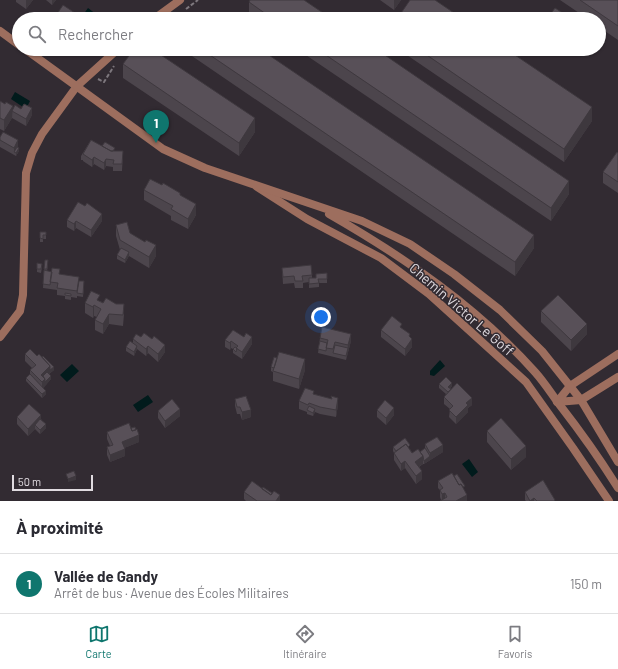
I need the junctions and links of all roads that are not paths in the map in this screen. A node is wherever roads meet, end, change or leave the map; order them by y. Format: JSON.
{"nodes":[{"id":1,"x":180,"y":0,"type":"edge"},
{"id":2,"x":163,"y":12,"type":"edge"},
{"id":3,"x":0,"y":30,"type":"edge"},
{"id":4,"x":12,"y":39,"type":"edge"},
{"id":5,"x":35,"y":56,"type":"edge"},
{"id":6,"x":110,"y":56,"type":"edge"},
{"id":7,"x":77,"y":86,"type":"junction"},
{"id":8,"x":254,"y":185,"type":"junction"},
{"id":9,"x":316,"y":206,"type":"junction"},
{"id":10,"x":0,"y":337,"type":"edge"},
{"id":11,"x":618,"y":354,"type":"edge"},
{"id":12,"x":618,"y":378,"type":"edge"},
{"id":13,"x":570,"y":386,"type":"junction"},
{"id":14,"x":581,"y":400,"type":"junction"},
{"id":15,"x":557,"y":402,"type":"junction"},
{"id":16,"x":618,"y":462,"type":"edge"},
{"id":17,"x":618,"y":488,"type":"edge"},
{"id":18,"x":609,"y":501,"type":"edge"}],
"edges":[{"from":1,"to":2,"type":"street"},
{"from":3,"to":4,"type":"street"},
{"from":5,"to":7,"type":"street"},
{"from":6,"to":7,"type":"street"},
{"from":7,"to":8,"type":"street"},
{"from":7,"to":10,"type":"street"},
{"from":8,"to":9,"type":"street"},
{"from":8,"to":18,"type":"street","name":"Chemin Victor Le Goff"},
{"from":9,"to":13,"type":"street"},
{"from":9,"to":15,"type":"street"},
{"from":11,"to":13,"type":"street"},
{"from":12,"to":14,"type":"street"},
{"from":13,"to":14,"type":"street"},
{"from":13,"to":15,"type":"street"},
{"from":14,"to":15,"type":"street"},
{"from":14,"to":16,"type":"street"},
{"from":15,"to":17,"type":"street"}]}
